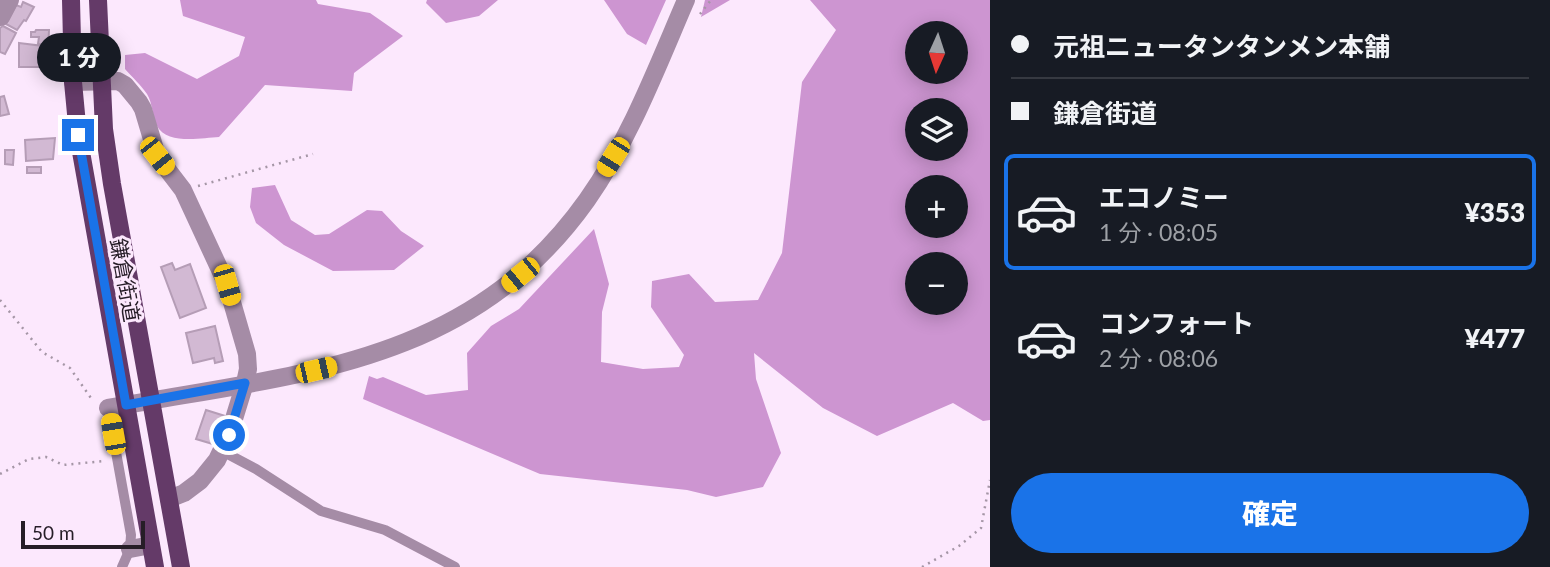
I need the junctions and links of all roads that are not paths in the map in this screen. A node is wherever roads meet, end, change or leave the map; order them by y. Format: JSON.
{"nodes":[{"id":1,"x":10,"y":0,"type":"edge"},
{"id":2,"x":71,"y":0,"type":"edge"},
{"id":3,"x":99,"y":0,"type":"edge"},
{"id":4,"x":686,"y":0,"type":"edge"},
{"id":5,"x":1,"y":17,"type":"edge"},
{"id":6,"x":101,"y":80,"type":"junction"},
{"id":7,"x":73,"y":82,"type":"junction"},
{"id":8,"x":245,"y":383,"type":"junction"},
{"id":9,"x":151,"y":400,"type":"junction"},
{"id":10,"x":117,"y":406,"type":"junction"},
{"id":11,"x":222,"y":450,"type":"junction"},
{"id":12,"x":169,"y":499,"type":"junction"},
{"id":13,"x":151,"y":545,"type":"junction"},
{"id":14,"x":130,"y":549,"type":"junction"},
{"id":15,"x":122,"y":567,"type":"edge"},
{"id":16,"x":155,"y":567,"type":"edge"},
{"id":17,"x":180,"y":567,"type":"edge"},
{"id":18,"x":455,"y":567,"type":"edge"}],
"edges":[{"from":1,"to":5,"type":"street"},
{"from":2,"to":7,"type":"main road","name":"鎌倉街道"},
{"from":3,"to":6,"type":"main road","name":"鎌倉街道"},
{"from":4,"to":8,"type":"street"},
{"from":6,"to":7,"type":"street"},
{"from":6,"to":8,"type":"street"},
{"from":6,"to":9,"type":"main road","name":"鎌倉街道"},
{"from":7,"to":10,"type":"main road","name":"鎌倉街道"},
{"from":8,"to":9,"type":"street"},
{"from":8,"to":11,"type":"street"},
{"from":9,"to":10,"type":"street"},
{"from":9,"to":12,"type":"main road","name":"鎌倉街道"},
{"from":10,"to":13,"type":"main road","name":"鎌倉街道"},
{"from":10,"to":14,"type":"lane"},
{"from":11,"to":12,"type":"street"},
{"from":11,"to":18,"type":"lane"},
{"from":12,"to":17,"type":"main road","name":"鎌倉街道"},
{"from":13,"to":14,"type":"street"},
{"from":13,"to":16,"type":"main road","name":"鎌倉街道"},
{"from":14,"to":15,"type":"lane"}]}
